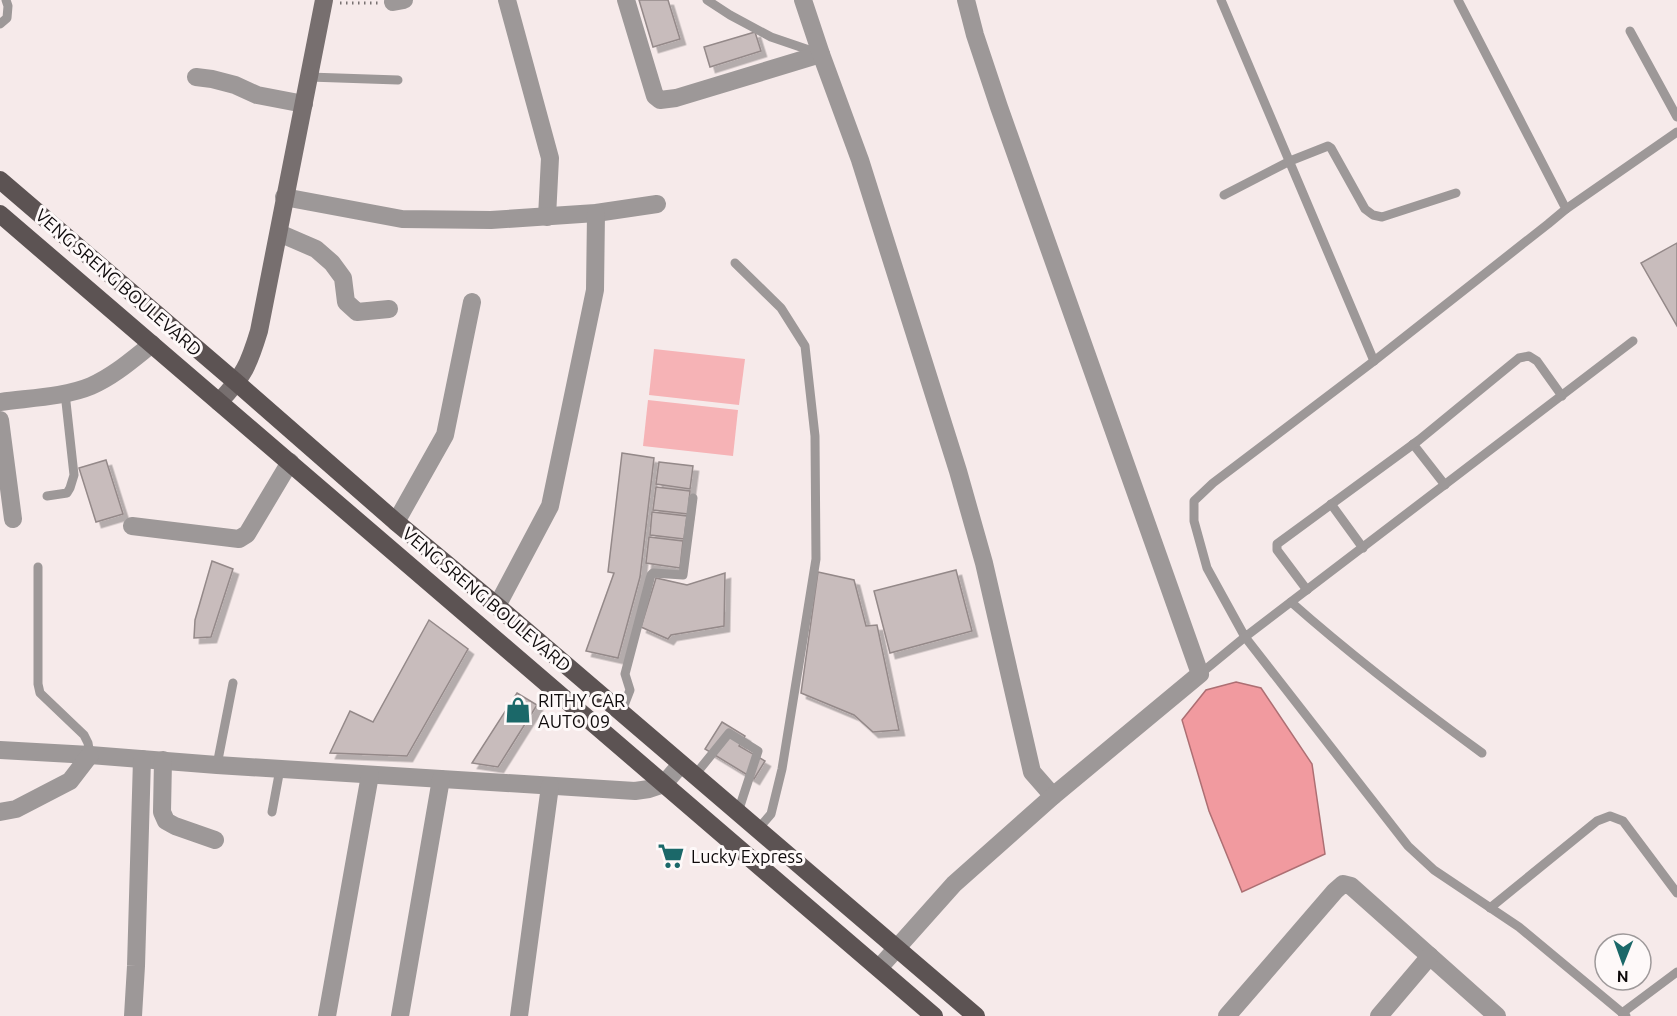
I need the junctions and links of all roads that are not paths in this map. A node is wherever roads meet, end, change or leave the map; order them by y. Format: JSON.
{"nodes":[{"id":1,"x":6,"y":0,"type":"edge"},
{"id":2,"x":507,"y":0,"type":"edge"},
{"id":3,"x":626,"y":0,"type":"edge"},
{"id":4,"x":707,"y":0,"type":"edge"},
{"id":5,"x":803,"y":0,"type":"edge"},
{"id":6,"x":966,"y":0,"type":"edge"},
{"id":7,"x":1221,"y":0,"type":"edge"},
{"id":8,"x":1458,"y":0,"type":"edge"},
{"id":9,"x":324,"y":2,"type":"edge"},
{"id":10,"x":0,"y":24,"type":"edge"},
{"id":11,"x":1630,"y":31,"type":"dead end"},
{"id":12,"x":821,"y":54,"type":"junction"},
{"id":13,"x":196,"y":77,"type":"dead end"},
{"id":14,"x":309,"y":77,"type":"junction"},
{"id":15,"x":398,"y":80,"type":"dead end"},
{"id":16,"x":304,"y":104,"type":"junction"},
{"id":17,"x":1677,"y":117,"type":"edge"},
{"id":18,"x":1677,"y":132,"type":"edge"},
{"id":19,"x":1290,"y":161,"type":"junction"},
{"id":20,"x":0,"y":180,"type":"edge"},
{"id":21,"x":1456,"y":193,"type":"dead end"},
{"id":22,"x":1224,"y":195,"type":"dead end"},
{"id":23,"x":284,"y":197,"type":"junction"},
{"id":24,"x":657,"y":204,"type":"dead end"},
{"id":25,"x":1566,"y":209,"type":"junction"},
{"id":26,"x":596,"y":213,"type":"junction"},
{"id":27,"x":0,"y":214,"type":"edge"},
{"id":28,"x":547,"y":217,"type":"junction"},
{"id":29,"x":279,"y":233,"type":"junction"},
{"id":30,"x":735,"y":263,"type":"dead end"},
{"id":31,"x":472,"y":302,"type":"dead end"},
{"id":32,"x":389,"y":309,"type":"dead end"},
{"id":33,"x":1634,"y":341,"type":"dead end"},
{"id":34,"x":152,"y":344,"type":"junction"},
{"id":35,"x":1374,"y":361,"type":"junction"},
{"id":36,"x":237,"y":383,"type":"junction"},
{"id":37,"x":65,"y":393,"type":"junction"},
{"id":38,"x":1562,"y":396,"type":"junction"},
{"id":39,"x":0,"y":402,"type":"edge"},
{"id":40,"x":219,"y":402,"type":"junction"},
{"id":41,"x":0,"y":420,"type":"edge"},
{"id":42,"x":1413,"y":444,"type":"junction"},
{"id":43,"x":290,"y":462,"type":"junction"},
{"id":44,"x":1444,"y":485,"type":"junction"},
{"id":45,"x":47,"y":496,"type":"dead end"},
{"id":46,"x":693,"y":498,"type":"dead end"},
{"id":47,"x":1331,"y":504,"type":"junction"},
{"id":48,"x":13,"y":519,"type":"dead end"},
{"id":49,"x":396,"y":522,"type":"junction"},
{"id":50,"x":132,"y":526,"type":"dead end"},
{"id":51,"x":1363,"y":548,"type":"junction"},
{"id":52,"x":38,"y":567,"type":"dead end"},
{"id":53,"x":1307,"y":590,"type":"junction"},
{"id":54,"x":1292,"y":602,"type":"junction"},
{"id":55,"x":497,"y":606,"type":"junction"},
{"id":56,"x":1245,"y":637,"type":"junction"},
{"id":57,"x":1200,"y":674,"type":"junction"},
{"id":58,"x":233,"y":683,"type":"dead end"},
{"id":59,"x":621,"y":713,"type":"junction"},
{"id":60,"x":0,"y":750,"type":"edge"},
{"id":61,"x":1482,"y":753,"type":"dead end"},
{"id":62,"x":90,"y":754,"type":"junction"},
{"id":63,"x":142,"y":759,"type":"junction"},
{"id":64,"x":163,"y":760,"type":"junction"},
{"id":65,"x":217,"y":765,"type":"junction"},
{"id":66,"x":280,"y":769,"type":"junction"},
{"id":67,"x":688,"y":769,"type":"junction"},
{"id":68,"x":370,"y":775,"type":"junction"},
{"id":69,"x":441,"y":779,"type":"junction"},
{"id":70,"x":664,"y":784,"type":"junction"},
{"id":71,"x":550,"y":786,"type":"junction"},
{"id":72,"x":1053,"y":796,"type":"junction"},
{"id":73,"x":0,"y":812,"type":"edge"},
{"id":74,"x":272,"y":812,"type":"dead end"},
{"id":75,"x":738,"y":812,"type":"junction"},
{"id":76,"x":758,"y":829,"type":"junction"},
{"id":77,"x":215,"y":840,"type":"dead end"},
{"id":78,"x":1677,"y":893,"type":"edge"},
{"id":79,"x":1490,"y":908,"type":"junction"},
{"id":80,"x":897,"y":949,"type":"junction"},
{"id":81,"x":1430,"y":956,"type":"junction"},
{"id":82,"x":879,"y":968,"type":"junction"},
{"id":83,"x":1677,"y":972,"type":"edge"},
{"id":84,"x":1624,"y":1015,"type":"edge"},
{"id":85,"x":133,"y":1016,"type":"edge"},
{"id":86,"x":327,"y":1016,"type":"edge"},
{"id":87,"x":400,"y":1016,"type":"edge"},
{"id":88,"x":519,"y":1016,"type":"edge"},
{"id":89,"x":934,"y":1016,"type":"edge"},
{"id":90,"x":976,"y":1016,"type":"edge"},
{"id":91,"x":1227,"y":1016,"type":"edge"},
{"id":92,"x":1378,"y":1016,"type":"edge"},
{"id":93,"x":1497,"y":1016,"type":"edge"}],
"edges":[{"from":1,"to":10,"type":"lane"},
{"from":2,"to":28,"type":"street"},
{"from":3,"to":12,"type":"street"},
{"from":4,"to":12,"type":"lane"},
{"from":5,"to":12,"type":"street"},
{"from":6,"to":57,"type":"street"},
{"from":7,"to":19,"type":"lane"},
{"from":8,"to":25,"type":"lane"},
{"from":9,"to":14,"type":"street"},
{"from":11,"to":17,"type":"lane"},
{"from":12,"to":72,"type":"street"},
{"from":13,"to":16,"type":"street"},
{"from":14,"to":15,"type":"lane"},
{"from":14,"to":16,"type":"street"},
{"from":16,"to":23,"type":"street"},
{"from":18,"to":25,"type":"lane"},
{"from":19,"to":21,"type":"lane"},
{"from":19,"to":22,"type":"lane"},
{"from":19,"to":35,"type":"lane"},
{"from":20,"to":36,"type":"main road","name":"VENG SRENG BOULEVARD"},
{"from":23,"to":28,"type":"street"},
{"from":23,"to":29,"type":"street"},
{"from":24,"to":26,"type":"street"},
{"from":25,"to":35,"type":"lane"},
{"from":26,"to":28,"type":"street"},
{"from":26,"to":55,"type":"street"},
{"from":27,"to":34,"type":"main road","name":"VENG SRENG BOULEVARD"},
{"from":29,"to":32,"type":"street"},
{"from":29,"to":36,"type":"street"},
{"from":30,"to":76,"type":"lane"},
{"from":31,"to":49,"type":"street"},
{"from":33,"to":38,"type":"lane"},
{"from":34,"to":37,"type":"street"},
{"from":34,"to":40,"type":"main road","name":"VENG SRENG BOULEVARD"},
{"from":35,"to":56,"type":"lane"},
{"from":36,"to":40,"type":"street"},
{"from":36,"to":49,"type":"main road","name":"VENG SRENG BOULEVARD"},
{"from":37,"to":39,"type":"street"},
{"from":37,"to":45,"type":"lane"},
{"from":38,"to":42,"type":"lane"},
{"from":38,"to":44,"type":"lane"},
{"from":40,"to":43,"type":"main road","name":"VENG SRENG BOULEVARD"},
{"from":41,"to":48,"type":"street"},
{"from":42,"to":44,"type":"lane"},
{"from":42,"to":47,"type":"lane"},
{"from":43,"to":50,"type":"street"},
{"from":43,"to":70,"type":"main road","name":"VENG SRENG BOULEVARD"},
{"from":44,"to":51,"type":"lane"},
{"from":46,"to":59,"type":"lane"},
{"from":47,"to":51,"type":"lane"},
{"from":47,"to":53,"type":"lane"},
{"from":49,"to":55,"type":"main road","name":"VENG SRENG BOULEVARD"},
{"from":51,"to":53,"type":"lane"},
{"from":52,"to":62,"type":"lane"},
{"from":53,"to":54,"type":"lane"},
{"from":54,"to":56,"type":"lane"},
{"from":54,"to":61,"type":"lane"},
{"from":55,"to":59,"type":"main road","name":"VENG SRENG BOULEVARD"},
{"from":56,"to":57,"type":"lane"},
{"from":56,"to":79,"type":"lane"},
{"from":57,"to":72,"type":"street"},
{"from":58,"to":65,"type":"lane"},
{"from":59,"to":67,"type":"main road","name":"VENG SRENG BOULEVARD"},
{"from":60,"to":62,"type":"street"},
{"from":62,"to":63,"type":"street"},
{"from":62,"to":73,"type":"street"},
{"from":63,"to":64,"type":"street"},
{"from":63,"to":85,"type":"street"},
{"from":64,"to":65,"type":"street"},
{"from":64,"to":77,"type":"street"},
{"from":65,"to":66,"type":"street"},
{"from":66,"to":68,"type":"street"},
{"from":66,"to":74,"type":"lane"},
{"from":67,"to":70,"type":"street"},
{"from":67,"to":75,"type":"main road","name":"VENG SRENG BOULEVARD"},
{"from":67,"to":75,"type":"lane"},
{"from":68,"to":69,"type":"street"},
{"from":68,"to":86,"type":"street"},
{"from":69,"to":71,"type":"street"},
{"from":69,"to":87,"type":"street"},
{"from":70,"to":71,"type":"street"},
{"from":70,"to":82,"type":"main road","name":"VENG SRENG BOULEVARD"},
{"from":71,"to":88,"type":"street"},
{"from":72,"to":80,"type":"street"},
{"from":75,"to":76,"type":"main road","name":"VENG SRENG BOULEVARD"},
{"from":76,"to":80,"type":"main road","name":"VENG SRENG BOULEVARD"},
{"from":78,"to":79,"type":"lane"},
{"from":79,"to":84,"type":"lane"},
{"from":80,"to":82,"type":"street"},
{"from":80,"to":90,"type":"main road","name":"VENG SRENG BOULEVARD"},
{"from":81,"to":91,"type":"street"},
{"from":81,"to":92,"type":"street"},
{"from":81,"to":93,"type":"street"},
{"from":82,"to":89,"type":"main road","name":"VENG SRENG BOULEVARD"},
{"from":83,"to":84,"type":"lane"}]}
